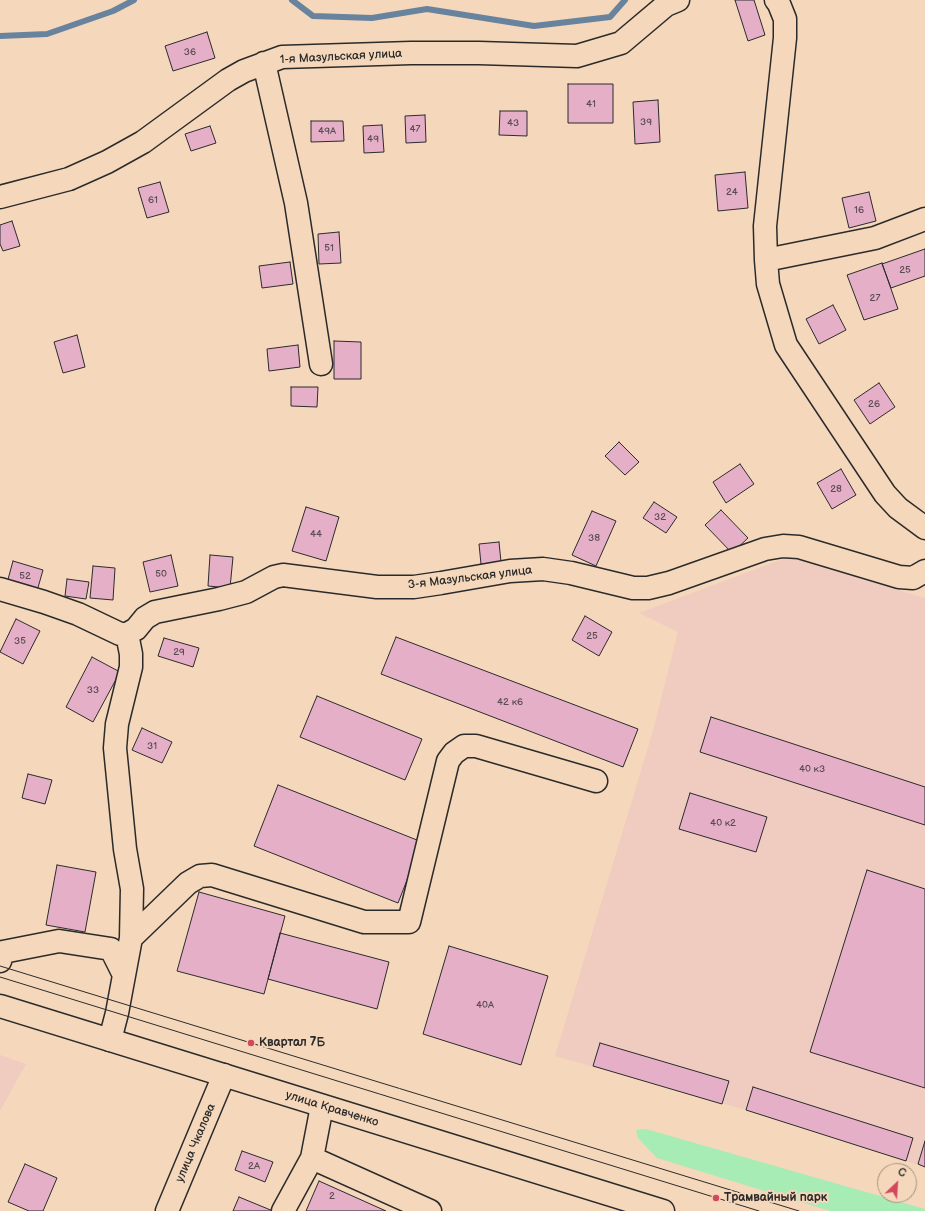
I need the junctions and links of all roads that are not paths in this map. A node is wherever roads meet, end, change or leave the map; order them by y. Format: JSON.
{"nodes":[{"id":1,"x":678,"y":0,"type":"edge"},
{"id":2,"x":776,"y":0,"type":"edge"},
{"id":3,"x":264,"y":63,"type":"junction"},
{"id":4,"x":0,"y":197,"type":"edge"},
{"id":5,"x":925,"y":219,"type":"edge"},
{"id":6,"x":766,"y":260,"type":"junction"},
{"id":7,"x":321,"y":364,"type":"dead end"},
{"id":8,"x":925,"y":528,"type":"edge"},
{"id":9,"x":925,"y":571,"type":"edge"},
{"id":10,"x":0,"y":589,"type":"edge"},
{"id":11,"x":127,"y":634,"type":"junction"},
{"id":12,"x":596,"y":781,"type":"dead end"},
{"id":13,"x":131,"y":938,"type":"junction"},
{"id":14,"x":0,"y":961,"type":"edge"},
{"id":15,"x":124,"y":975,"type":"junction"},
{"id":16,"x":0,"y":1006,"type":"edge"},
{"id":17,"x":110,"y":1040,"type":"junction"},
{"id":18,"x":224,"y":1075,"type":"junction"},
{"id":19,"x":322,"y":1106,"type":"junction"},
{"id":20,"x":312,"y":1158,"type":"junction"},
{"id":21,"x":167,"y":1211,"type":"edge"},
{"id":22,"x":283,"y":1211,"type":"edge"},
{"id":23,"x":430,"y":1211,"type":"edge"},
{"id":24,"x":663,"y":1211,"type":"edge"}],
"edges":[{"from":1,"to":3,"type":"street","name":"1-я Мазульская улица"},
{"from":2,"to":6,"type":"street"},
{"from":3,"to":4,"type":"street","name":"1-я Мазульская улица"},
{"from":3,"to":7,"type":"street"},
{"from":5,"to":6,"type":"street"},
{"from":6,"to":8,"type":"street"},
{"from":9,"to":11,"type":"street","name":"3-я Мазульская улица"},
{"from":10,"to":11,"type":"street"},
{"from":11,"to":13,"type":"street"},
{"from":12,"to":13,"type":"street"},
{"from":13,"to":15,"type":"street"},
{"from":14,"to":15,"type":"street"},
{"from":15,"to":17,"type":"street"},
{"from":16,"to":17,"type":"street","name":"улица Кравченко"},
{"from":17,"to":18,"type":"street","name":"улица Кравченко"},
{"from":18,"to":19,"type":"street","name":"улица Кравченко"},
{"from":18,"to":21,"type":"street","name":"улица Чкалова"},
{"from":19,"to":20,"type":"street"},
{"from":19,"to":24,"type":"street","name":"улица Кравченко"},
{"from":20,"to":22,"type":"street"},
{"from":20,"to":23,"type":"street"}]}
